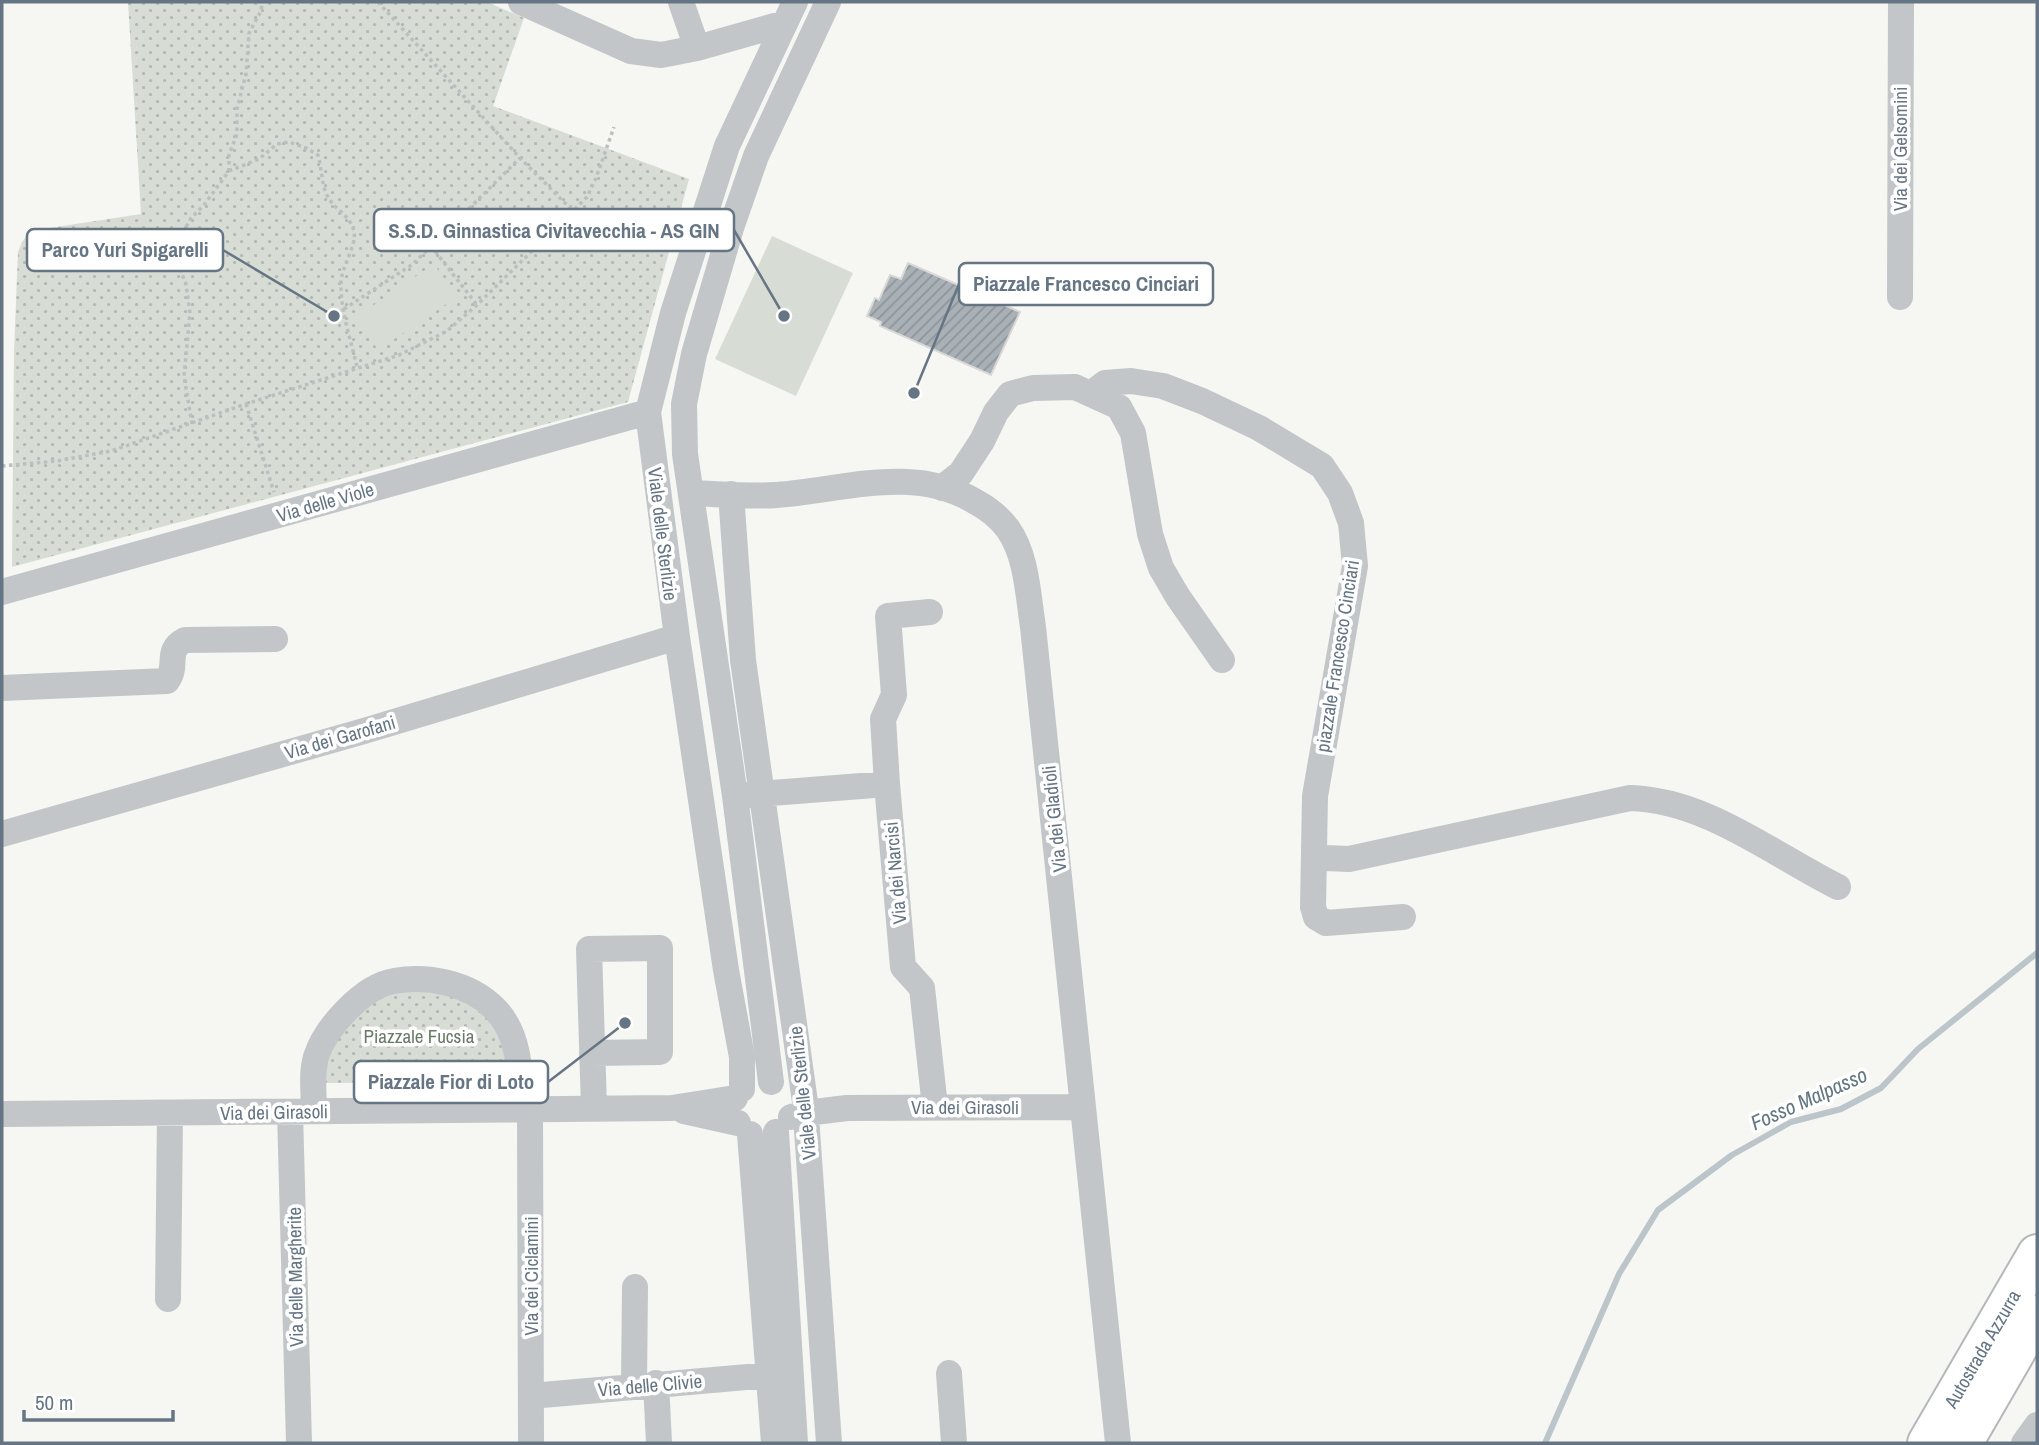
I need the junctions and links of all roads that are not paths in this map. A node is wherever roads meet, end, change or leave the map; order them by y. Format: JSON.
{"nodes":[{"id":1,"x":521,"y":2,"type":"edge"},
{"id":2,"x":681,"y":2,"type":"edge"},
{"id":3,"x":828,"y":2,"type":"edge"},
{"id":4,"x":1901,"y":2,"type":"edge"},
{"id":5,"x":790,"y":12,"type":"edge"},
{"id":6,"x":697,"y":48,"type":"junction"},
{"id":7,"x":1900,"y":297,"type":"dead end"},
{"id":8,"x":1092,"y":393,"type":"junction"},
{"id":9,"x":648,"y":412,"type":"junction"},
{"id":10,"x":942,"y":488,"type":"junction"},
{"id":11,"x":692,"y":493,"type":"junction"},
{"id":12,"x":731,"y":494,"type":"junction"},
{"id":13,"x":2,"y":592,"type":"edge"},
{"id":14,"x":930,"y":612,"type":"dead end"},
{"id":15,"x":677,"y":637,"type":"junction"},
{"id":16,"x":275,"y":639,"type":"dead end"},
{"id":17,"x":1222,"y":660,"type":"dead end"},
{"id":18,"x":2,"y":688,"type":"edge"},
{"id":19,"x":887,"y":784,"type":"junction"},
{"id":20,"x":762,"y":794,"type":"junction"},
{"id":21,"x":735,"y":796,"type":"junction"},
{"id":22,"x":2,"y":834,"type":"edge"},
{"id":23,"x":1314,"y":855,"type":"junction"},
{"id":24,"x":1838,"y":887,"type":"dead end"},
{"id":25,"x":1403,"y":916,"type":"dead end"},
{"id":26,"x":592,"y":1053,"type":"junction"},
{"id":27,"x":935,"y":1107,"type":"junction"},
{"id":28,"x":1082,"y":1107,"type":"junction"},
{"id":29,"x":594,"y":1108,"type":"junction"},
{"id":30,"x":525,"y":1109,"type":"junction"},
{"id":31,"x":770,"y":1109,"type":"junction"},
{"id":32,"x":302,"y":1111,"type":"junction"},
{"id":33,"x":170,"y":1113,"type":"junction"},
{"id":34,"x":2,"y":1114,"type":"edge"},
{"id":35,"x":2037,"y":1254,"type":"edge"},
{"id":36,"x":635,"y":1287,"type":"dead end"},
{"id":37,"x":168,"y":1299,"type":"dead end"},
{"id":38,"x":2037,"y":1315,"type":"edge"},
{"id":39,"x":949,"y":1373,"type":"dead end"},
{"id":40,"x":769,"y":1375,"type":"junction"},
{"id":41,"x":645,"y":1384,"type":"junction"},
{"id":42,"x":531,"y":1396,"type":"junction"},
{"id":43,"x":2037,"y":1425,"type":"edge"},
{"id":44,"x":299,"y":1443,"type":"edge"},
{"id":45,"x":531,"y":1443,"type":"edge"},
{"id":46,"x":659,"y":1443,"type":"edge"},
{"id":47,"x":774,"y":1443,"type":"edge"},
{"id":48,"x":795,"y":1443,"type":"edge"},
{"id":49,"x":830,"y":1443,"type":"edge"},
{"id":50,"x":954,"y":1443,"type":"edge"},
{"id":51,"x":1118,"y":1443,"type":"edge"},
{"id":52,"x":1927,"y":1443,"type":"edge"},
{"id":53,"x":1963,"y":1443,"type":"edge"},
{"id":54,"x":2024,"y":1443,"type":"edge"}],
"edges":[{"from":1,"to":6,"type":"street"},
{"from":2,"to":6,"type":"street"},
{"from":3,"to":11,"type":"street","name":"Viale delle Sterlizie"},
{"from":4,"to":7,"type":"street","name":"Via dei Gelsomini"},
{"from":5,"to":6,"type":"street"},
{"from":5,"to":9,"type":"street","name":"Viale delle Sterlizie"},
{"from":8,"to":10,"type":"street","name":"piazzale Francesco Cinciari"},
{"from":8,"to":17,"type":"street","name":"piazzale Francesco Cinciari"},
{"from":8,"to":23,"type":"street","name":"piazzale Francesco Cinciari"},
{"from":9,"to":13,"type":"street","name":"Via delle Viole"},
{"from":9,"to":15,"type":"street","name":"Viale delle Sterlizie"},
{"from":10,"to":12,"type":"street","name":"Via dei Gladioli"},
{"from":10,"to":28,"type":"street","name":"Via dei Gladioli"},
{"from":11,"to":12,"type":"street","name":"Via dei Gladioli"},
{"from":11,"to":21,"type":"street","name":"Viale delle Sterlizie"},
{"from":12,"to":20,"type":"street","name":"Viale delle Sterlizie"},
{"from":14,"to":19,"type":"street","name":"Via dei Narcisi"},
{"from":15,"to":22,"type":"street","name":"Via dei Garofani"},
{"from":15,"to":31,"type":"street","name":"Viale delle Sterlizie"},
{"from":16,"to":18,"type":"street"},
{"from":19,"to":20,"type":"street"},
{"from":19,"to":27,"type":"street","name":"Via dei Narcisi"},
{"from":20,"to":21,"type":"street"},
{"from":20,"to":31,"type":"street","name":"Viale delle Sterlizie"},
{"from":21,"to":31,"type":"street","name":"Viale delle Sterlizie"},
{"from":23,"to":24,"type":"street"},
{"from":23,"to":25,"type":"street","name":"piazzale Francesco Cinciari"},
{"from":26,"to":26,"type":"street"},
{"from":26,"to":29,"type":"street"},
{"from":27,"to":28,"type":"street","name":"Via dei Girasoli"},
{"from":27,"to":31,"type":"street","name":"Via dei Girasoli"},
{"from":28,"to":51,"type":"street","name":"Via dei Gladioli"},
{"from":29,"to":30,"type":"street","name":"Via dei Girasoli"},
{"from":29,"to":31,"type":"street","name":"Via dei Girasoli"},
{"from":30,"to":32,"type":"street","name":"Via dei Girasoli"},
{"from":30,"to":32,"type":"street"},
{"from":30,"to":42,"type":"street","name":"Via dei Ciclamini"},
{"from":31,"to":40,"type":"street","name":"Viale delle Sterlizie"},
{"from":31,"to":48,"type":"street","name":"Viale delle Sterlizie"},
{"from":31,"to":49,"type":"street","name":"Viale delle Sterlizie"},
{"from":32,"to":33,"type":"street","name":"Via dei Girasoli"},
{"from":32,"to":44,"type":"street","name":"Via delle Margherite"},
{"from":33,"to":34,"type":"street","name":"Via dei Girasoli"},
{"from":33,"to":37,"type":"street"},
{"from":35,"to":52,"type":"highway","name":"Autostrada Azzurra"},
{"from":36,"to":41,"type":"street"},
{"from":38,"to":53,"type":"highway","name":"Autostrada Azzurra"},
{"from":39,"to":50,"type":"street"},
{"from":40,"to":41,"type":"street","name":"Via delle Clivie"},
{"from":40,"to":47,"type":"street","name":"Viale delle Sterlizie"},
{"from":41,"to":42,"type":"street","name":"Via delle Clivie"},
{"from":41,"to":46,"type":"street"},
{"from":42,"to":45,"type":"street","name":"Via dei Ciclamini"},
{"from":43,"to":54,"type":"street"}]}
